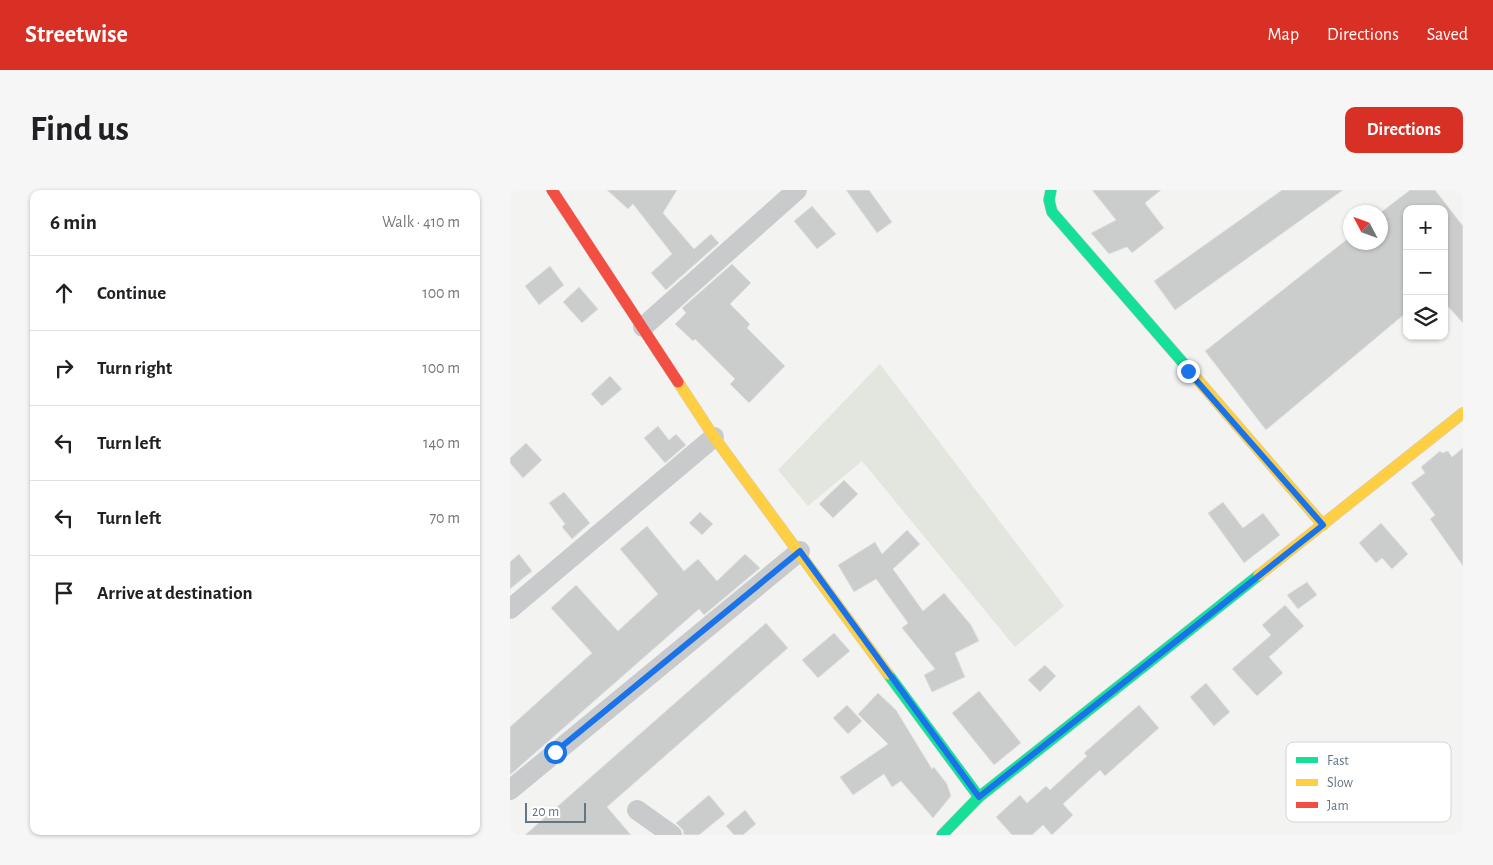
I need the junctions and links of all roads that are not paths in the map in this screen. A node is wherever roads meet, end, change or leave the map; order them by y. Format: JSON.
{"nodes":[{"id":1,"x":552,"y":190,"type":"edge"},
{"id":2,"x":798,"y":190,"type":"edge"},
{"id":3,"x":1051,"y":190,"type":"edge"},
{"id":4,"x":643,"y":327,"type":"junction"},
{"id":5,"x":1463,"y":413,"type":"edge"},
{"id":6,"x":714,"y":437,"type":"junction"},
{"id":7,"x":1323,"y":525,"type":"junction"},
{"id":8,"x":800,"y":551,"type":"junction"},
{"id":9,"x":510,"y":609,"type":"edge"},
{"id":10,"x":510,"y":790,"type":"edge"},
{"id":11,"x":979,"y":797,"type":"junction"},
{"id":12,"x":637,"y":810,"type":"dead end"},
{"id":13,"x":672,"y":835,"type":"edge"},
{"id":14,"x":942,"y":835,"type":"edge"}],
"edges":[{"from":1,"to":4,"type":"street"},
{"from":2,"to":4,"type":"street"},
{"from":3,"to":7,"type":"street"},
{"from":4,"to":6,"type":"street"},
{"from":5,"to":7,"type":"street"},
{"from":6,"to":8,"type":"street"},
{"from":6,"to":9,"type":"street"},
{"from":7,"to":11,"type":"street"},
{"from":8,"to":10,"type":"street"},
{"from":8,"to":11,"type":"street"},
{"from":11,"to":14,"type":"street"},
{"from":12,"to":13,"type":"street"}]}
